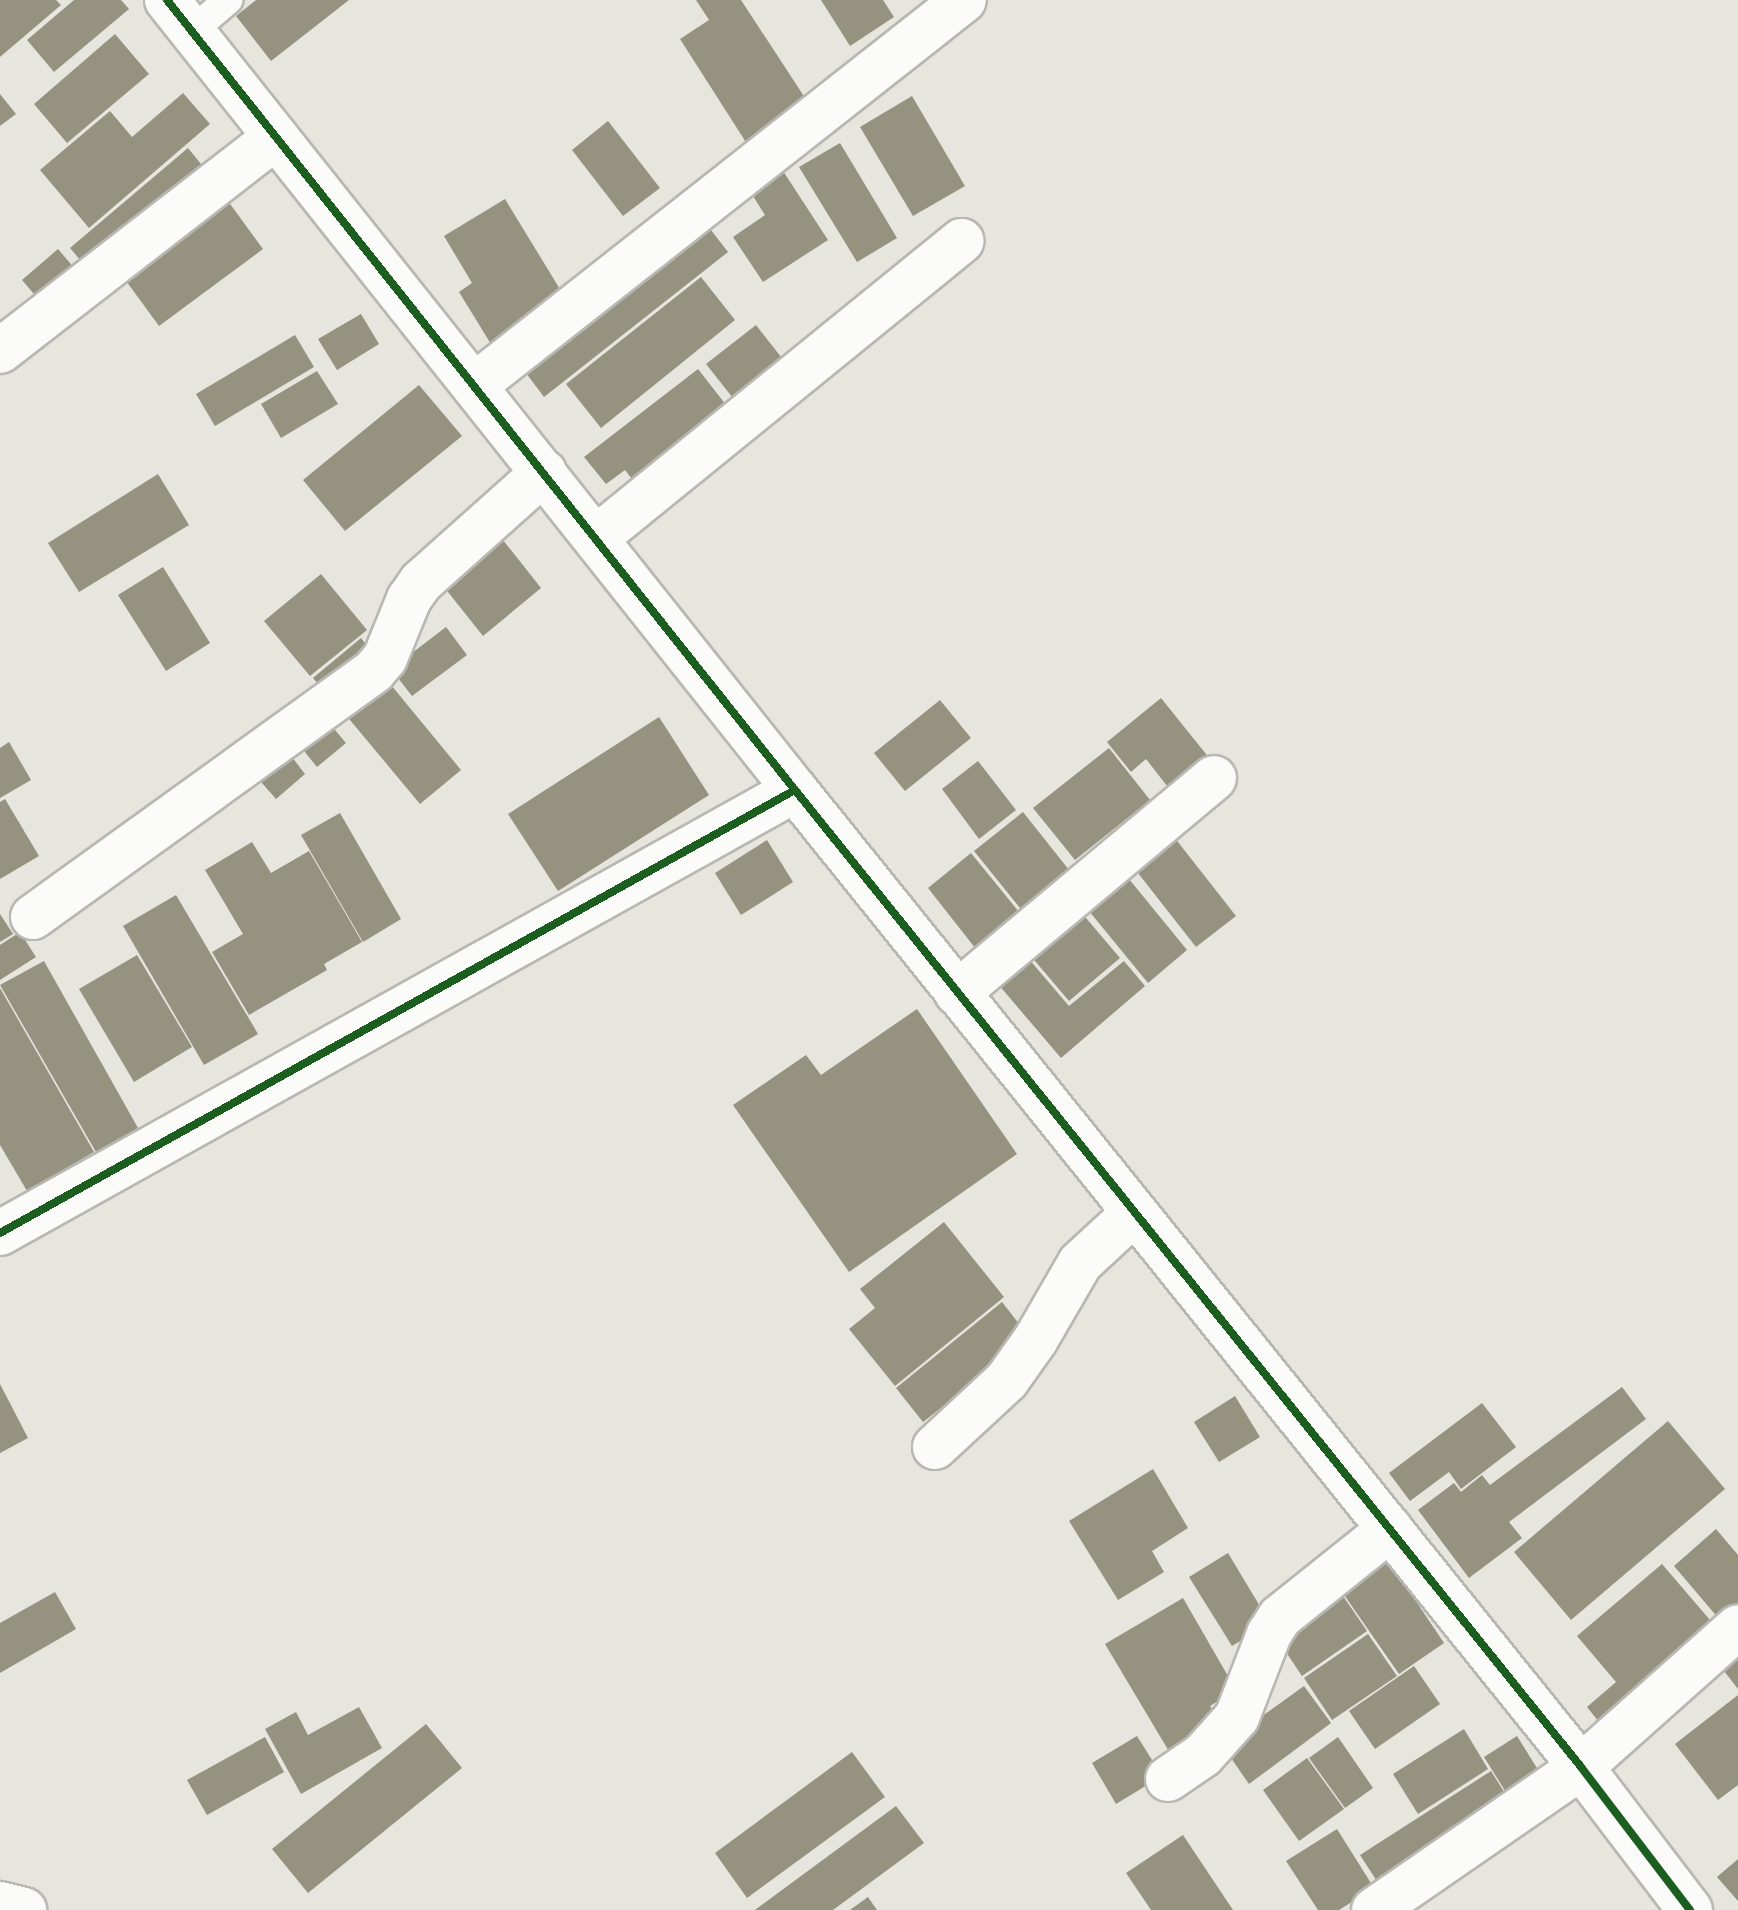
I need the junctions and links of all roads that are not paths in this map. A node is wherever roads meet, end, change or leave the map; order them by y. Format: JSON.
{"nodes":[{"id":1,"x":228,"y":0,"type":"edge"},
{"id":2,"x":964,"y":0,"type":"edge"},
{"id":3,"x":179,"y":16,"type":"edge"},
{"id":4,"x":276,"y":137,"type":"junction"},
{"id":5,"x":961,"y":241,"type":"dead end"},
{"id":6,"x":0,"y":351,"type":"edge"},
{"id":7,"x":475,"y":385,"type":"junction"},
{"id":8,"x":544,"y":472,"type":"junction"},
{"id":9,"x":596,"y":538,"type":"junction"},
{"id":10,"x":1214,"y":778,"type":"dead end"},
{"id":11,"x":795,"y":790,"type":"junction"},
{"id":12,"x":33,"y":917,"type":"dead end"},
{"id":13,"x":957,"y":993,"type":"junction"},
{"id":14,"x":1134,"y":1213,"type":"junction"},
{"id":15,"x":0,"y":1233,"type":"edge"},
{"id":16,"x":935,"y":1447,"type":"dead end"},
{"id":17,"x":1390,"y":1529,"type":"junction"},
{"id":18,"x":1738,"y":1627,"type":"edge"},
{"id":19,"x":1581,"y":1767,"type":"junction"},
{"id":20,"x":1168,"y":1779,"type":"dead end"},
{"id":21,"x":0,"y":1904,"type":"edge"},
{"id":22,"x":24,"y":1910,"type":"edge"},
{"id":23,"x":1374,"y":1910,"type":"edge"},
{"id":24,"x":1690,"y":1910,"type":"edge"}],
"edges":[{"from":1,"to":3,"type":"lane"},
{"from":2,"to":7,"type":"street"},
{"from":3,"to":4,"type":"street"},
{"from":4,"to":6,"type":"street"},
{"from":4,"to":7,"type":"street"},
{"from":5,"to":9,"type":"street"},
{"from":7,"to":8,"type":"street"},
{"from":8,"to":9,"type":"street"},
{"from":8,"to":12,"type":"street"},
{"from":9,"to":11,"type":"street"},
{"from":10,"to":13,"type":"street"},
{"from":11,"to":13,"type":"street"},
{"from":11,"to":15,"type":"street"},
{"from":13,"to":14,"type":"street"},
{"from":14,"to":16,"type":"street"},
{"from":14,"to":17,"type":"street"},
{"from":17,"to":19,"type":"street"},
{"from":17,"to":20,"type":"street"},
{"from":18,"to":19,"type":"street"},
{"from":19,"to":23,"type":"street"},
{"from":19,"to":24,"type":"street"},
{"from":21,"to":22,"type":"street"}]}
